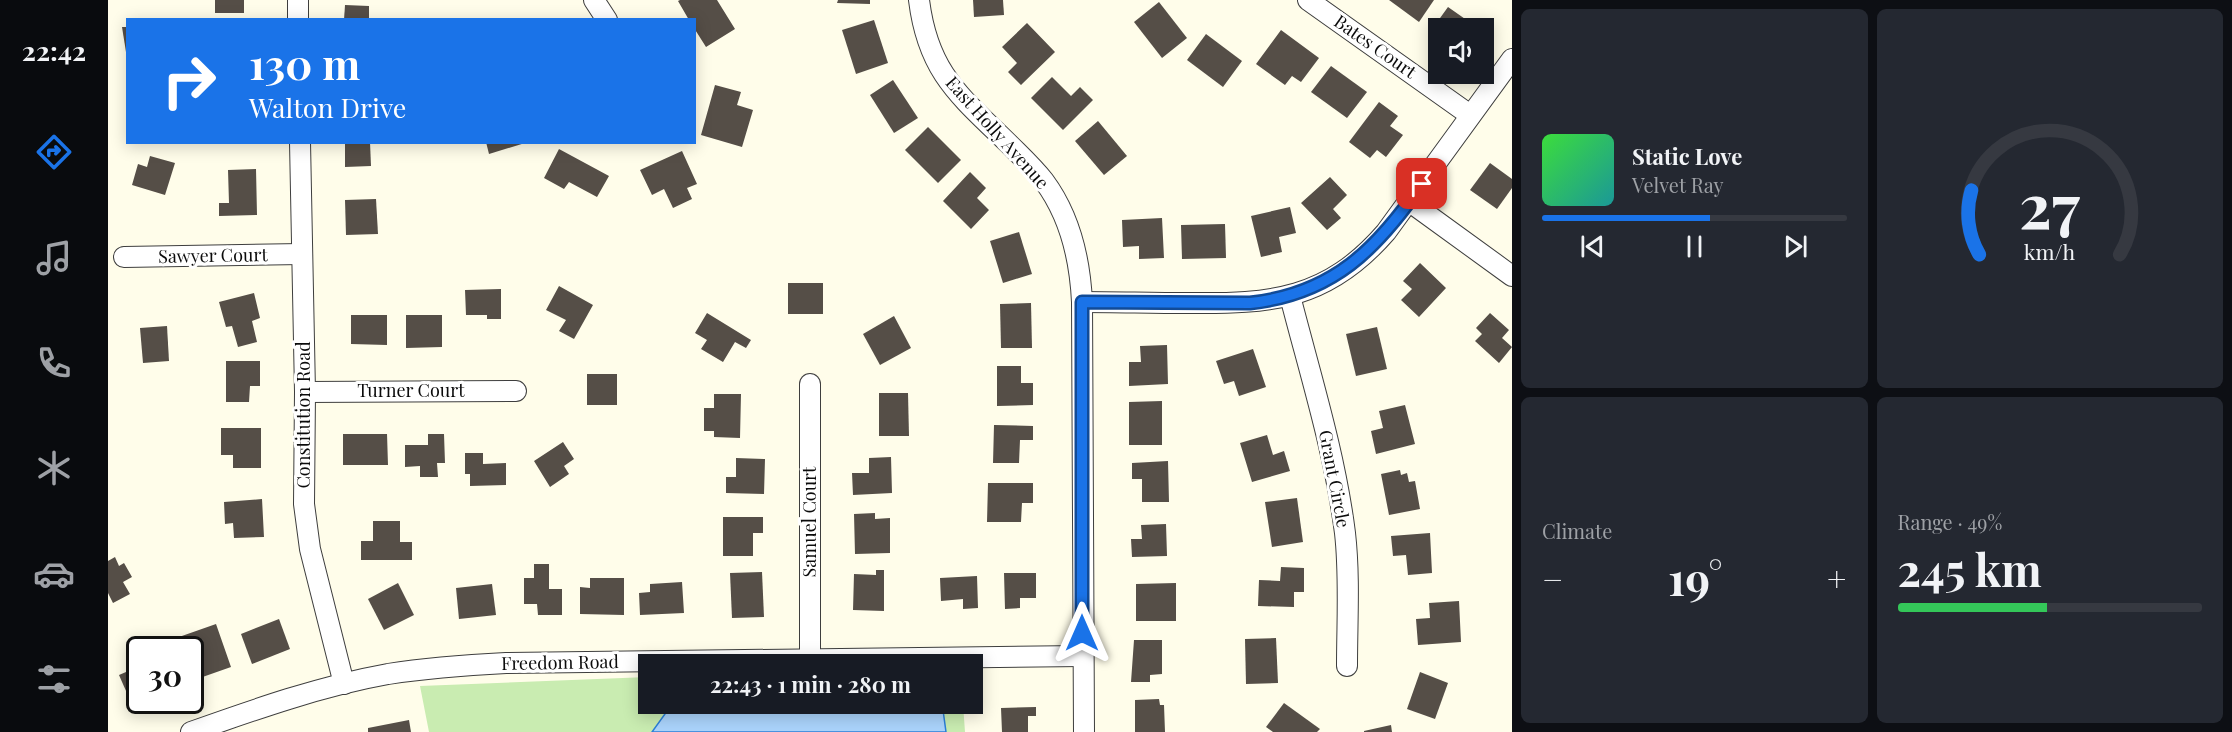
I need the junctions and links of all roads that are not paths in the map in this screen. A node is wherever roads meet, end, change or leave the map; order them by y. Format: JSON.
{"nodes":[{"id":1,"x":298,"y":0,"type":"edge"},
{"id":2,"x":594,"y":0,"type":"edge"},
{"id":3,"x":919,"y":0,"type":"edge"},
{"id":4,"x":1308,"y":0,"type":"edge"},
{"id":5,"x":298,"y":18,"type":"edge"},
{"id":6,"x":607,"y":18,"type":"edge"},
{"id":7,"x":1512,"y":59,"type":"edge"},
{"id":8,"x":1470,"y":115,"type":"junction"},
{"id":9,"x":300,"y":144,"type":"edge"},
{"id":10,"x":1410,"y":202,"type":"junction"},
{"id":11,"x":302,"y":254,"type":"junction"},
{"id":12,"x":124,"y":257,"type":"dead end"},
{"id":13,"x":1512,"y":276,"type":"edge"},
{"id":14,"x":1290,"y":296,"type":"junction"},
{"id":15,"x":1082,"y":302,"type":"junction"},
{"id":16,"x":810,"y":384,"type":"dead end"},
{"id":17,"x":516,"y":391,"type":"dead end"},
{"id":18,"x":305,"y":392,"type":"junction"},
{"id":19,"x":810,"y":654,"type":"edge"},
{"id":20,"x":1082,"y":656,"type":"junction"},
{"id":21,"x":983,"y":657,"type":"edge"},
{"id":22,"x":638,"y":662,"type":"edge"},
{"id":23,"x":1347,"y":666,"type":"dead end"},
{"id":24,"x":344,"y":684,"type":"junction"},
{"id":25,"x":191,"y":732,"type":"edge"},
{"id":26,"x":1084,"y":732,"type":"edge"}],
"edges":[{"from":1,"to":5,"type":"street"},
{"from":2,"to":6,"type":"street"},
{"from":3,"to":15,"type":"street","name":"East Holly Avenue"},
{"from":4,"to":8,"type":"street","name":"Bates Court"},
{"from":7,"to":8,"type":"street"},
{"from":8,"to":10,"type":"street"},
{"from":9,"to":11,"type":"street","name":"Constitution Road"},
{"from":10,"to":13,"type":"street"},
{"from":10,"to":14,"type":"street"},
{"from":11,"to":12,"type":"street","name":"Sawyer Court"},
{"from":11,"to":18,"type":"street","name":"Constitution Road"},
{"from":14,"to":15,"type":"street"},
{"from":14,"to":23,"type":"street","name":"Grant Circle"},
{"from":15,"to":20,"type":"street","name":"East Holly Avenue"},
{"from":16,"to":19,"type":"street","name":"Samuel Court"},
{"from":17,"to":18,"type":"street","name":"Turner Court"},
{"from":18,"to":24,"type":"street","name":"Constitution Road"},
{"from":20,"to":21,"type":"street","name":"Freedom Road"},
{"from":20,"to":26,"type":"street","name":"East Holly Avenue"},
{"from":22,"to":24,"type":"street","name":"Freedom Road"},
{"from":24,"to":25,"type":"street","name":"Freedom Road"}]}
